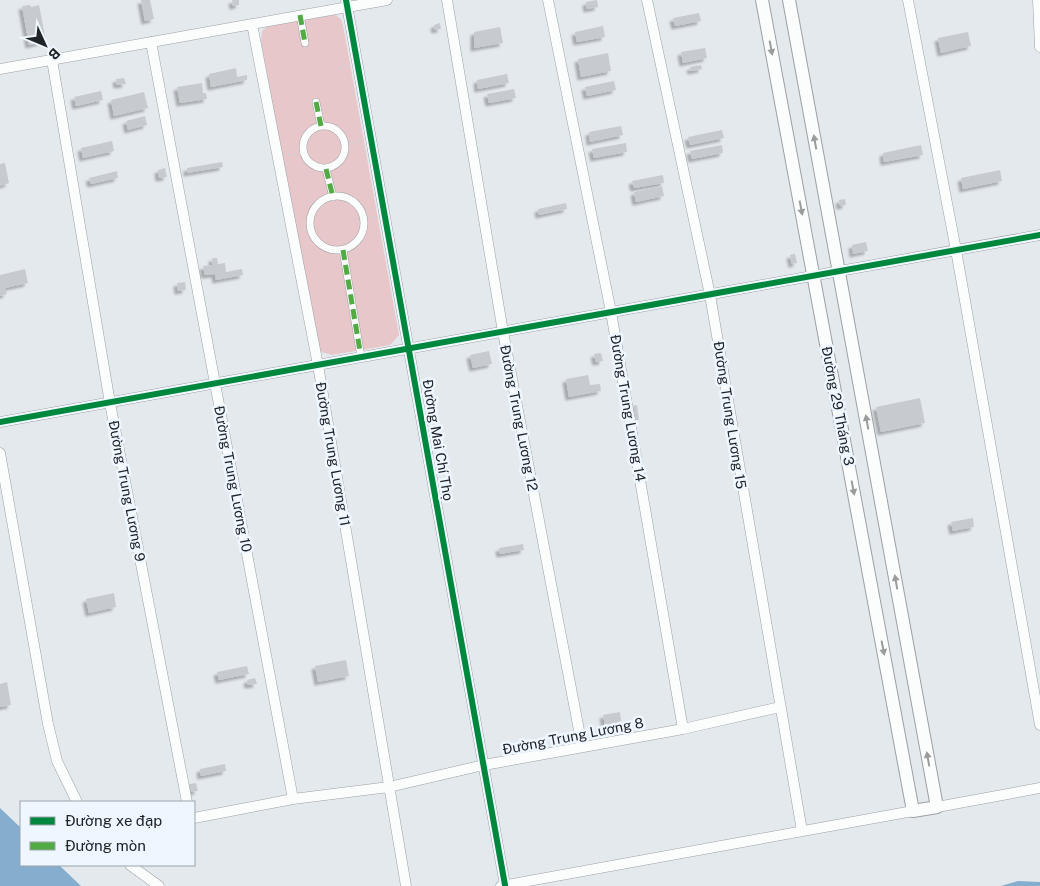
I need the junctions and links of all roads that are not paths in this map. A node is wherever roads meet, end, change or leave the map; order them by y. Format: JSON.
{"nodes":[{"id":1,"x":388,"y":0,"type":"edge"},
{"id":2,"x":447,"y":0,"type":"edge"},
{"id":3,"x":548,"y":0,"type":"edge"},
{"id":4,"x":647,"y":0,"type":"edge"},
{"id":5,"x":762,"y":0,"type":"edge"},
{"id":6,"x":789,"y":0,"type":"edge"},
{"id":7,"x":908,"y":0,"type":"edge"},
{"id":8,"x":1038,"y":0,"type":"edge"},
{"id":9,"x":346,"y":4,"type":"edge"},
{"id":10,"x":300,"y":16,"type":"junction"},
{"id":11,"x":252,"y":24,"type":"junction"},
{"id":12,"x":150,"y":42,"type":"junction"},
{"id":13,"x":305,"y":43,"type":"dead end"},
{"id":14,"x":1040,"y":47,"type":"edge"},
{"id":15,"x":52,"y":60,"type":"junction"},
{"id":16,"x":0,"y":69,"type":"edge"},
{"id":17,"x":316,"y":102,"type":"dead end"},
{"id":18,"x":321,"y":126,"type":"junction"},
{"id":19,"x":326,"y":168,"type":"junction"},
{"id":20,"x":333,"y":197,"type":"junction"},
{"id":21,"x":1040,"y":235,"type":"edge"},
{"id":22,"x":343,"y":250,"type":"junction"},
{"id":23,"x":956,"y":250,"type":"junction"},
{"id":24,"x":839,"y":271,"type":"junction"},
{"id":25,"x":814,"y":276,"type":"junction"},
{"id":26,"x":710,"y":294,"type":"junction"},
{"id":27,"x":611,"y":312,"type":"junction"},
{"id":28,"x":503,"y":332,"type":"junction"},
{"id":29,"x":409,"y":349,"type":"junction"},
{"id":30,"x":361,"y":357,"type":"junction"},
{"id":31,"x":318,"y":365,"type":"junction"},
{"id":32,"x":216,"y":384,"type":"junction"},
{"id":33,"x":110,"y":403,"type":"junction"},
{"id":34,"x":0,"y":422,"type":"edge"},
{"id":35,"x":0,"y":453,"type":"edge"},
{"id":36,"x":780,"y":707,"type":"junction"},
{"id":37,"x":1040,"y":725,"type":"edge"},
{"id":38,"x":683,"y":728,"type":"junction"},
{"id":39,"x":582,"y":746,"type":"junction"},
{"id":40,"x":484,"y":766,"type":"junction"},
{"id":41,"x":389,"y":787,"type":"junction"},
{"id":42,"x":1040,"y":788,"type":"edge"},
{"id":43,"x":293,"y":799,"type":"junction"},
{"id":44,"x":77,"y":801,"type":"edge"},
{"id":45,"x":187,"y":801,"type":"edge"},
{"id":46,"x":937,"y":807,"type":"junction"},
{"id":47,"x":913,"y":811,"type":"junction"},
{"id":48,"x":195,"y":818,"type":"edge"},
{"id":49,"x":802,"y":832,"type":"junction"},
{"id":50,"x":131,"y":866,"type":"edge"},
{"id":51,"x":159,"y":886,"type":"edge"},
{"id":52,"x":406,"y":886,"type":"edge"},
{"id":53,"x":503,"y":886,"type":"edge"}],
"edges":[{"from":1,"to":9,"type":"street"},
{"from":2,"to":28,"type":"street","name":"Đường Trung Lương 12"},
{"from":3,"to":27,"type":"street","name":"Đường Trung Lương 14"},
{"from":4,"to":26,"type":"street","name":"Đường Trung Lương 15"},
{"from":5,"to":25,"type":"street","name":"Đường 29 Tháng 3","one_way":true},
{"from":24,"to":6,"type":"street","name":"Đường 29 Tháng 3","one_way":true},
{"from":7,"to":23,"type":"street"},
{"from":8,"to":14,"type":"street"},
{"from":9,"to":10,"type":"street"},
{"from":9,"to":29,"type":"street","name":"Đường Mai Chí Thọ"},
{"from":10,"to":11,"type":"street"},
{"from":10,"to":13,"type":"street"},
{"from":11,"to":12,"type":"street"},
{"from":11,"to":31,"type":"street","name":"Đường Trung Lương 11"},
{"from":12,"to":15,"type":"street"},
{"from":12,"to":32,"type":"street","name":"Đường Trung Lương 10"},
{"from":15,"to":16,"type":"street"},
{"from":15,"to":33,"type":"street","name":"Đường Trung Lương 9"},
{"from":17,"to":18,"type":"street"},
{"from":18,"to":19,"type":"street"},
{"from":18,"to":19,"type":"street"},
{"from":19,"to":20,"type":"street"},
{"from":20,"to":22,"type":"street"},
{"from":20,"to":22,"type":"street"},
{"from":21,"to":23,"type":"street"},
{"from":22,"to":30,"type":"street"},
{"from":23,"to":24,"type":"street"},
{"from":23,"to":37,"type":"street"},
{"from":24,"to":25,"type":"street"},
{"from":46,"to":24,"type":"street","name":"Đường 29 Tháng 3","one_way":true},
{"from":25,"to":26,"type":"street"},
{"from":25,"to":47,"type":"street","name":"Đường 29 Tháng 3","one_way":true},
{"from":26,"to":27,"type":"street"},
{"from":26,"to":36,"type":"street","name":"Đường Trung Lương 15"},
{"from":27,"to":28,"type":"street"},
{"from":27,"to":38,"type":"street","name":"Đường Trung Lương 14"},
{"from":28,"to":29,"type":"street"},
{"from":28,"to":39,"type":"street","name":"Đường Trung Lương 12"},
{"from":29,"to":30,"type":"street"},
{"from":29,"to":40,"type":"street","name":"Đường Mai Chí Thọ"},
{"from":30,"to":31,"type":"street"},
{"from":31,"to":32,"type":"street"},
{"from":31,"to":41,"type":"street","name":"Đường Trung Lương 11"},
{"from":32,"to":33,"type":"street"},
{"from":32,"to":43,"type":"street","name":"Đường Trung Lương 10"},
{"from":33,"to":34,"type":"street"},
{"from":33,"to":45,"type":"street","name":"Đường Trung Lương 9"},
{"from":35,"to":44,"type":"street"},
{"from":36,"to":38,"type":"street","name":"Đường Trung Lương 8"},
{"from":36,"to":49,"type":"street","name":"Đường Trung Lương 15"},
{"from":38,"to":39,"type":"street","name":"Đường Trung Lương 8"},
{"from":39,"to":40,"type":"street","name":"Đường Trung Lương 8"},
{"from":40,"to":41,"type":"street","name":"Đường Trung Lương 8"},
{"from":40,"to":53,"type":"street","name":"Đường Mai Chí Thọ"},
{"from":41,"to":43,"type":"street","name":"Đường Trung Lương 8"},
{"from":41,"to":52,"type":"street","name":"Đường Trung Lương 11"},
{"from":42,"to":46,"type":"street"},
{"from":43,"to":48,"type":"street","name":"Đường Trung Lương 8"},
{"from":46,"to":47,"type":"street"},
{"from":47,"to":49,"type":"street"},
{"from":49,"to":53,"type":"street"},
{"from":50,"to":51,"type":"street"}]}
